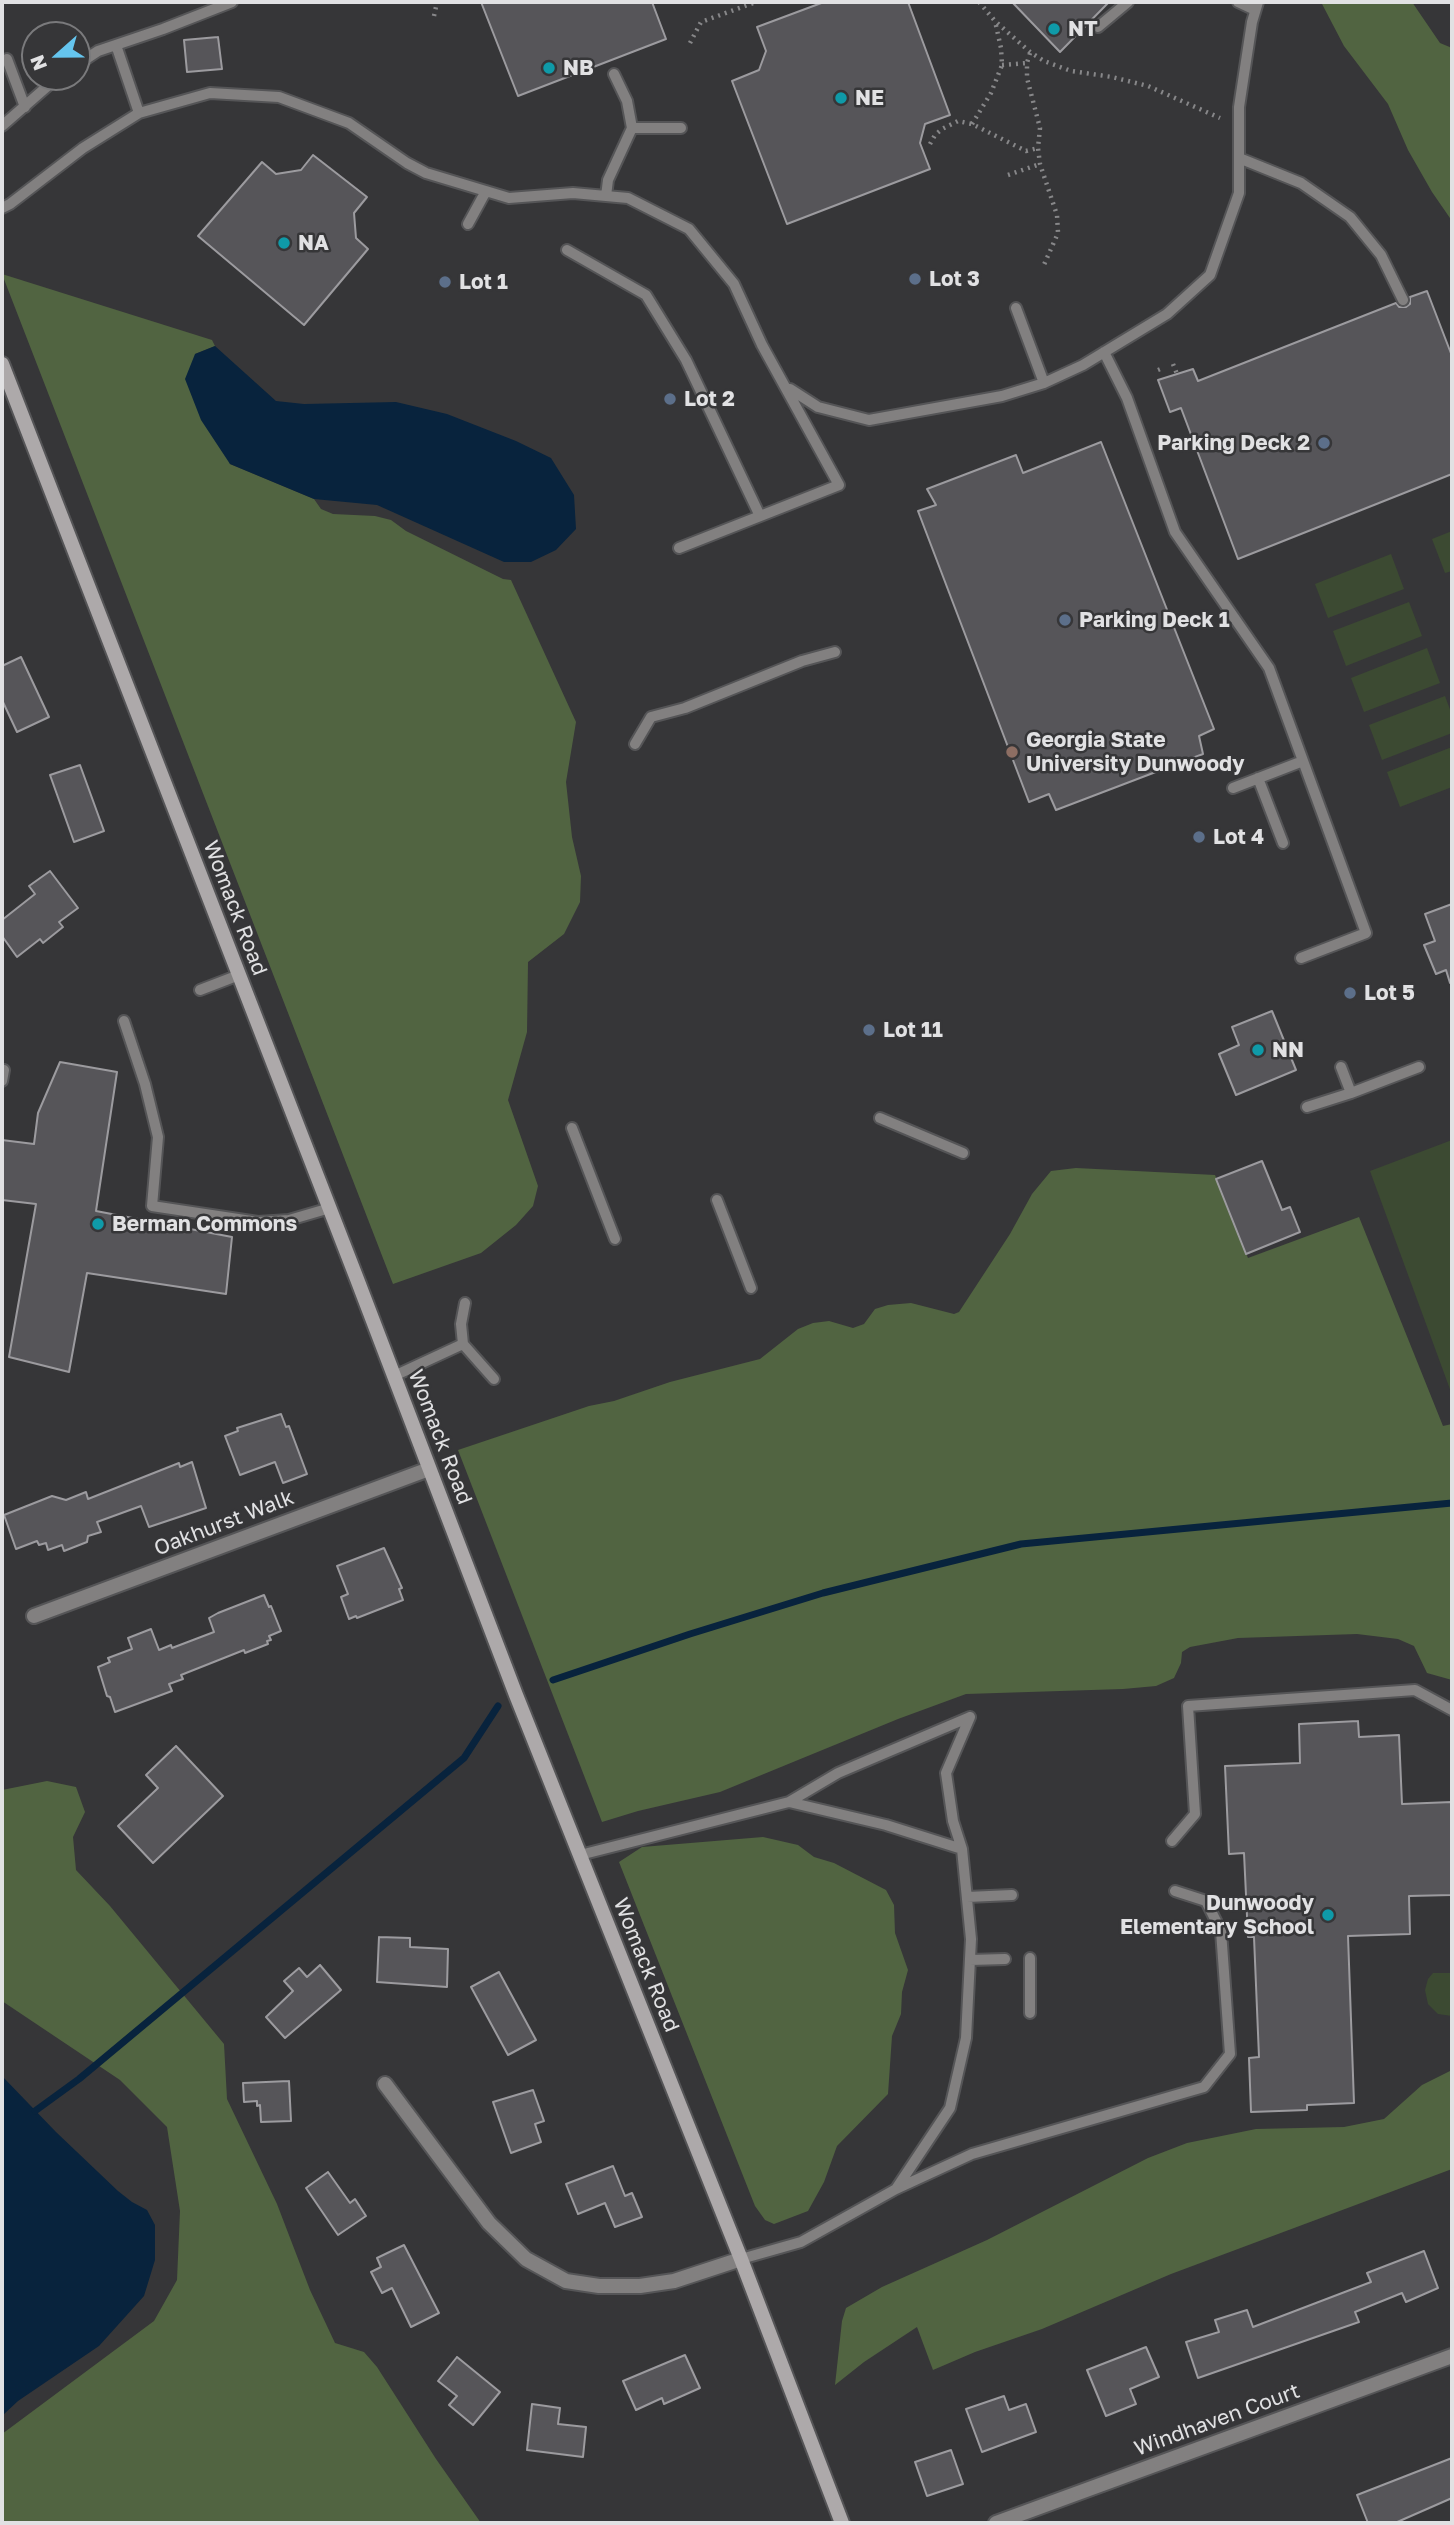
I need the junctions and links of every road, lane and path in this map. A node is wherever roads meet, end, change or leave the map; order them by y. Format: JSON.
{"nodes":[{"id":1,"x":232,"y":2,"type":"edge"},
{"id":2,"x":437,"y":2,"type":"edge"},
{"id":3,"x":756,"y":2,"type":"edge"},
{"id":4,"x":979,"y":2,"type":"edge"},
{"id":5,"x":1128,"y":2,"type":"edge"},
{"id":6,"x":1238,"y":2,"type":"edge"},
{"id":7,"x":740,"y":5,"type":"edge"},
{"id":8,"x":1256,"y":6,"type":"edge"},
{"id":9,"x":434,"y":16,"type":"dead end"},
{"id":10,"x":995,"y":21,"type":"junction"},
{"id":11,"x":1098,"y":27,"type":"dead end"},
{"id":12,"x":690,"y":43,"type":"dead end"},
{"id":13,"x":116,"y":45,"type":"junction"},
{"id":14,"x":1030,"y":52,"type":"junction"},
{"id":15,"x":91,"y":56,"type":"edge"},
{"id":16,"x":7,"y":59,"type":"dead end"},
{"id":17,"x":1027,"y":63,"type":"junction"},
{"id":18,"x":1002,"y":65,"type":"junction"},
{"id":19,"x":614,"y":74,"type":"dead end"},
{"id":20,"x":41,"y":91,"type":"edge"},
{"id":21,"x":25,"y":107,"type":"junction"},
{"id":22,"x":139,"y":113,"type":"junction"},
{"id":23,"x":1220,"y":118,"type":"dead end"},
{"id":24,"x":972,"y":124,"type":"junction"},
{"id":25,"x":2,"y":127,"type":"edge"},
{"id":26,"x":632,"y":128,"type":"junction"},
{"id":27,"x":681,"y":128,"type":"dead end"},
{"id":28,"x":930,"y":144,"type":"dead end"},
{"id":29,"x":1038,"y":148,"type":"junction"},
{"id":30,"x":1239,"y":158,"type":"junction"},
{"id":31,"x":1040,"y":164,"type":"junction"},
{"id":32,"x":1008,"y":175,"type":"dead end"},
{"id":33,"x":486,"y":191,"type":"junction"},
{"id":34,"x":606,"y":196,"type":"junction"},
{"id":35,"x":2,"y":208,"type":"edge"},
{"id":36,"x":468,"y":224,"type":"dead end"},
{"id":37,"x":567,"y":250,"type":"dead end"},
{"id":38,"x":1043,"y":267,"type":"dead end"},
{"id":39,"x":1403,"y":300,"type":"dead end"},
{"id":40,"x":1016,"y":308,"type":"dead end"},
{"id":41,"x":1104,"y":352,"type":"junction"},
{"id":42,"x":2,"y":364,"type":"edge"},
{"id":43,"x":1173,"y":364,"type":"dead end"},
{"id":44,"x":1177,"y":374,"type":"dead end"},
{"id":45,"x":1044,"y":383,"type":"junction"},
{"id":46,"x":788,"y":388,"type":"junction"},
{"id":47,"x":760,"y":516,"type":"junction"},
{"id":48,"x":678,"y":548,"type":"dead end"},
{"id":49,"x":835,"y":652,"type":"dead end"},
{"id":50,"x":635,"y":744,"type":"dead end"},
{"id":51,"x":1303,"y":761,"type":"junction"},
{"id":52,"x":1258,"y":778,"type":"junction"},
{"id":53,"x":1233,"y":788,"type":"dead end"},
{"id":54,"x":1283,"y":843,"type":"dead end"},
{"id":55,"x":1301,"y":958,"type":"dead end"},
{"id":56,"x":239,"y":975,"type":"junction"},
{"id":57,"x":200,"y":990,"type":"dead end"},
{"id":58,"x":124,"y":1021,"type":"dead end"},
{"id":59,"x":1341,"y":1067,"type":"dead end"},
{"id":60,"x":1419,"y":1067,"type":"dead end"},
{"id":61,"x":1351,"y":1093,"type":"junction"},
{"id":62,"x":1307,"y":1107,"type":"dead end"},
{"id":63,"x":880,"y":1118,"type":"dead end"},
{"id":64,"x":572,"y":1128,"type":"dead end"},
{"id":65,"x":963,"y":1153,"type":"dead end"},
{"id":66,"x":717,"y":1200,"type":"dead end"},
{"id":67,"x":330,"y":1208,"type":"junction"},
{"id":68,"x":615,"y":1239,"type":"dead end"},
{"id":69,"x":751,"y":1287,"type":"dead end"},
{"id":70,"x":465,"y":1303,"type":"dead end"},
{"id":71,"x":463,"y":1344,"type":"junction"},
{"id":72,"x":394,"y":1376,"type":"junction"},
{"id":73,"x":494,"y":1379,"type":"dead end"},
{"id":74,"x":429,"y":1469,"type":"junction"},
{"id":75,"x":34,"y":1616,"type":"dead end"},
{"id":76,"x":1452,"y":1710,"type":"edge"},
{"id":77,"x":789,"y":1802,"type":"junction"},
{"id":78,"x":1172,"y":1841,"type":"dead end"},
{"id":79,"x":962,"y":1849,"type":"junction"},
{"id":80,"x":580,"y":1855,"type":"junction"},
{"id":81,"x":1175,"y":1891,"type":"dead end"},
{"id":82,"x":1012,"y":1895,"type":"dead end"},
{"id":83,"x":967,"y":1897,"type":"junction"},
{"id":84,"x":1030,"y":1958,"type":"dead end"},
{"id":85,"x":970,"y":1959,"type":"junction"},
{"id":86,"x":1005,"y":1959,"type":"dead end"},
{"id":87,"x":1030,"y":2012,"type":"dead end"},
{"id":88,"x":385,"y":2084,"type":"dead end"},
{"id":89,"x":896,"y":2189,"type":"junction"},
{"id":90,"x":741,"y":2259,"type":"junction"},
{"id":91,"x":1452,"y":2356,"type":"edge"},
{"id":92,"x":842,"y":2523,"type":"edge"},
{"id":93,"x":996,"y":2523,"type":"edge"}],
"edges":[{"from":1,"to":13,"type":"lane"},
{"from":2,"to":9,"type":"path"},
{"from":3,"to":7,"type":"path"},
{"from":4,"to":10,"type":"path"},
{"from":5,"to":11,"type":"lane"},
{"from":6,"to":8,"type":"lane"},
{"from":7,"to":12,"type":"path"},
{"from":8,"to":30,"type":"lane"},
{"from":10,"to":14,"type":"path"},
{"from":10,"to":18,"type":"path"},
{"from":13,"to":15,"type":"lane"},
{"from":13,"to":22,"type":"lane"},
{"from":14,"to":17,"type":"path"},
{"from":14,"to":23,"type":"path"},
{"from":16,"to":21,"type":"lane"},
{"from":17,"to":18,"type":"path"},
{"from":17,"to":29,"type":"path"},
{"from":18,"to":24,"type":"path"},
{"from":19,"to":26,"type":"lane"},
{"from":20,"to":21,"type":"lane"},
{"from":21,"to":25,"type":"lane"},
{"from":22,"to":33,"type":"lane"},
{"from":22,"to":35,"type":"lane"},
{"from":24,"to":28,"type":"path"},
{"from":24,"to":29,"type":"path"},
{"from":26,"to":27,"type":"lane"},
{"from":26,"to":34,"type":"lane"},
{"from":29,"to":31,"type":"path"},
{"from":30,"to":39,"type":"lane"},
{"from":30,"to":41,"type":"lane"},
{"from":31,"to":32,"type":"path"},
{"from":31,"to":38,"type":"path"},
{"from":33,"to":34,"type":"lane"},
{"from":33,"to":36,"type":"lane"},
{"from":34,"to":46,"type":"lane"},
{"from":37,"to":47,"type":"lane"},
{"from":40,"to":45,"type":"lane"},
{"from":41,"to":45,"type":"lane"},
{"from":41,"to":51,"type":"lane"},
{"from":42,"to":56,"type":"street","name":"Womack Road"},
{"from":43,"to":44,"type":"path"},
{"from":45,"to":46,"type":"lane"},
{"from":46,"to":47,"type":"lane"},
{"from":47,"to":48,"type":"lane"},
{"from":49,"to":50,"type":"lane"},
{"from":51,"to":52,"type":"lane"},
{"from":51,"to":55,"type":"lane"},
{"from":52,"to":53,"type":"lane"},
{"from":52,"to":54,"type":"lane"},
{"from":56,"to":57,"type":"lane"},
{"from":56,"to":67,"type":"street","name":"Womack Road"},
{"from":58,"to":67,"type":"lane"},
{"from":59,"to":61,"type":"lane"},
{"from":60,"to":61,"type":"lane"},
{"from":61,"to":62,"type":"lane"},
{"from":63,"to":65,"type":"lane"},
{"from":64,"to":68,"type":"lane"},
{"from":66,"to":69,"type":"lane"},
{"from":67,"to":72,"type":"street","name":"Womack Road"},
{"from":70,"to":71,"type":"lane"},
{"from":71,"to":72,"type":"lane"},
{"from":71,"to":73,"type":"lane"},
{"from":72,"to":74,"type":"street","name":"Womack Road"},
{"from":74,"to":75,"type":"street","name":"Oakhurst Walk"},
{"from":74,"to":80,"type":"street","name":"Womack Road"},
{"from":76,"to":78,"type":"lane"},
{"from":77,"to":79,"type":"lane"},
{"from":77,"to":79,"type":"lane"},
{"from":77,"to":80,"type":"lane"},
{"from":79,"to":83,"type":"lane"},
{"from":80,"to":90,"type":"street","name":"Womack Road"},
{"from":81,"to":89,"type":"lane"},
{"from":82,"to":83,"type":"lane"},
{"from":83,"to":85,"type":"lane"},
{"from":84,"to":87,"type":"lane"},
{"from":85,"to":86,"type":"lane"},
{"from":85,"to":89,"type":"lane"},
{"from":88,"to":90,"type":"street"},
{"from":89,"to":90,"type":"lane"},
{"from":90,"to":92,"type":"street","name":"Womack Road"},
{"from":91,"to":93,"type":"street","name":"Windhaven Court"}]}
